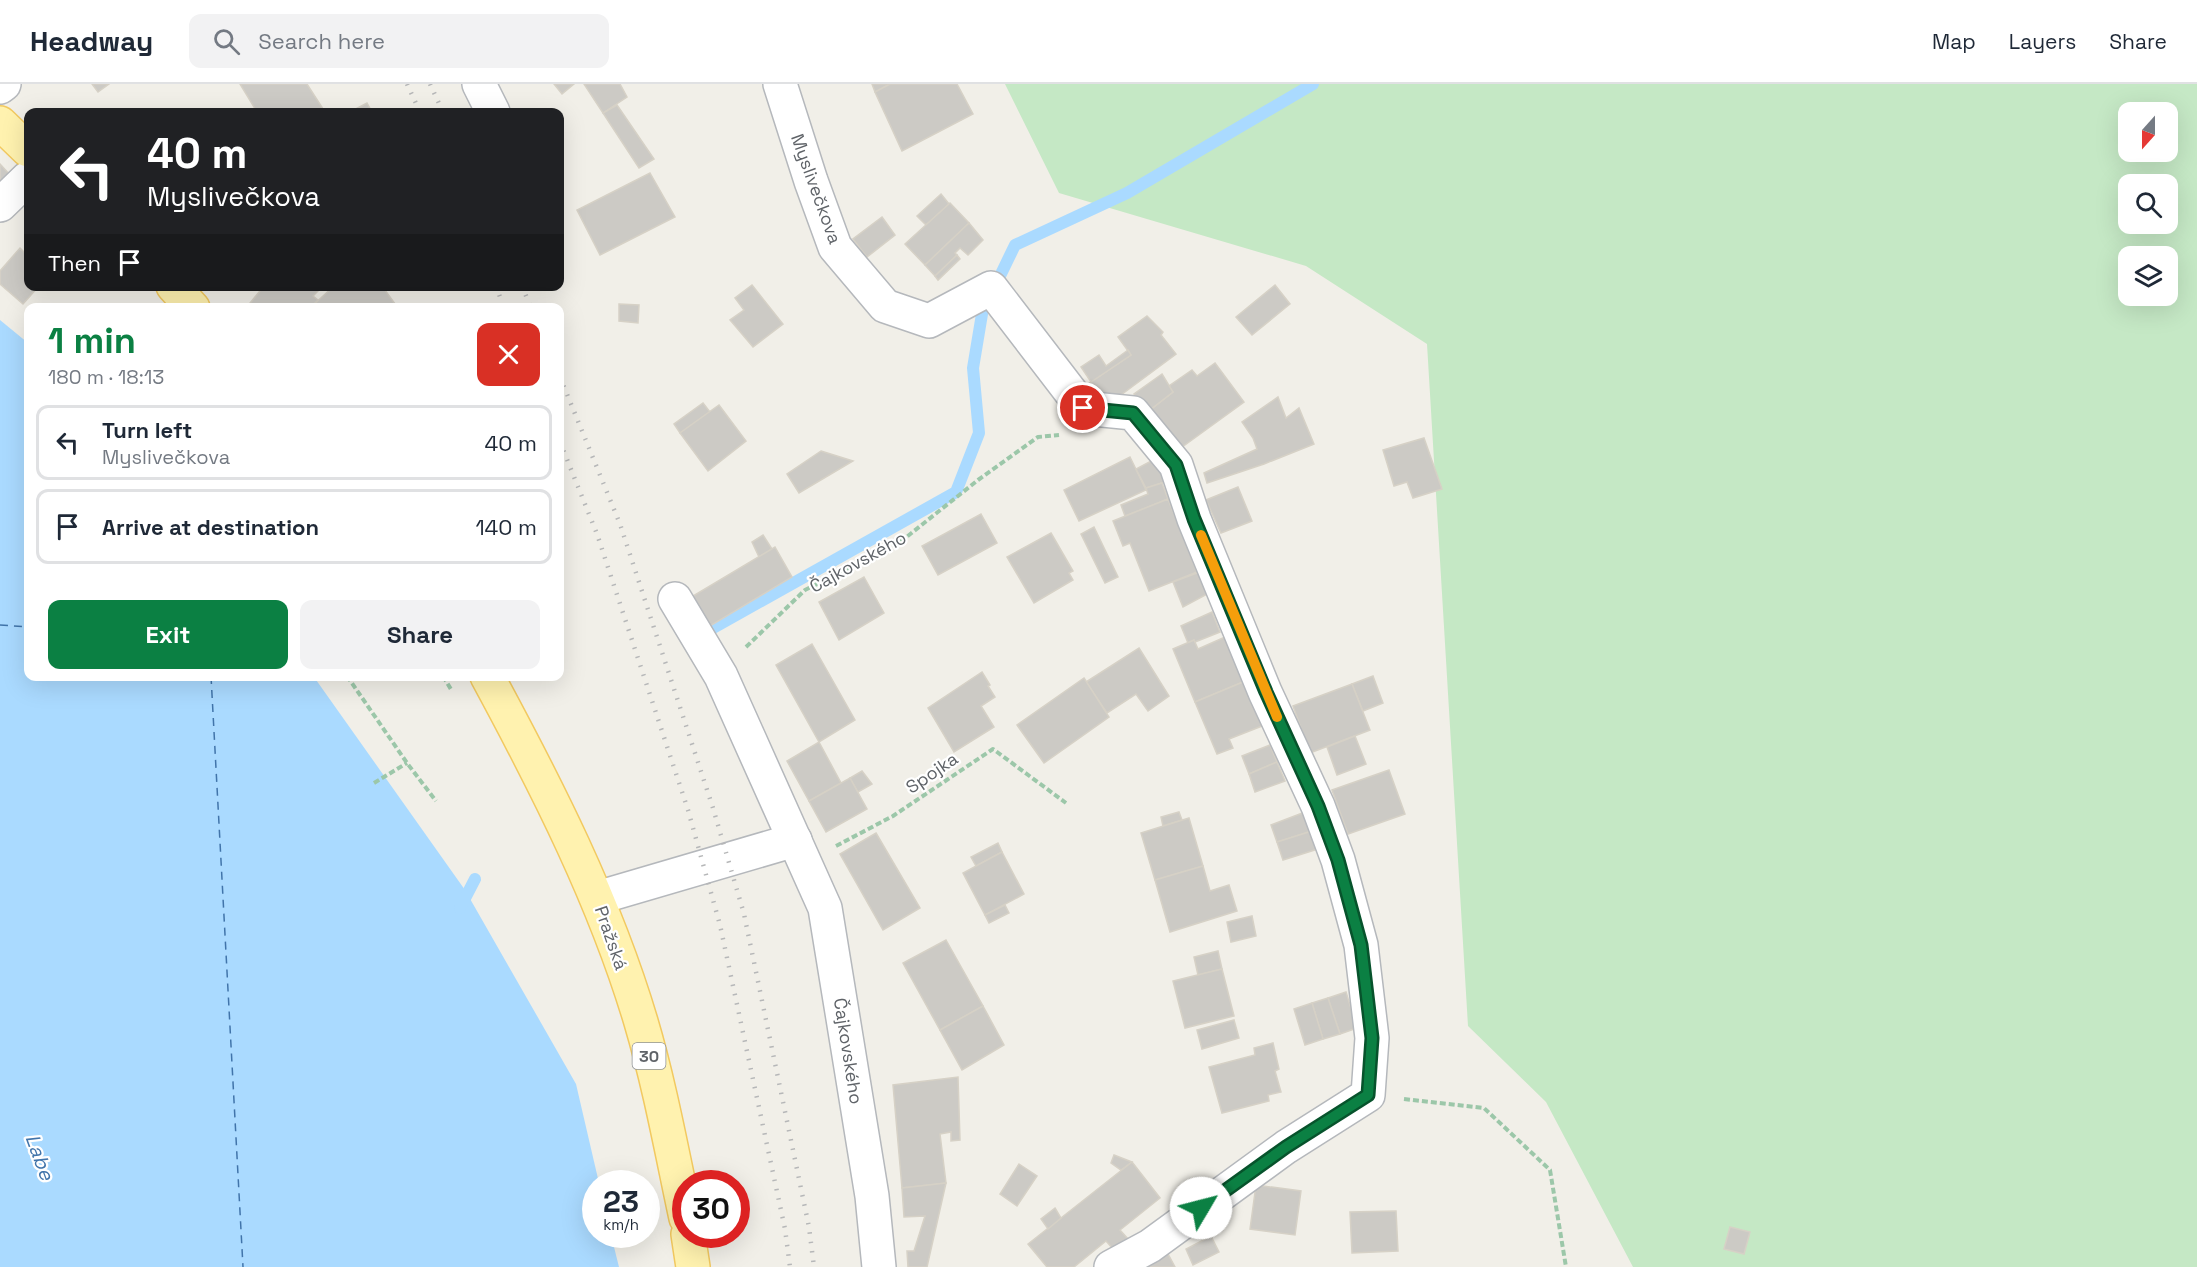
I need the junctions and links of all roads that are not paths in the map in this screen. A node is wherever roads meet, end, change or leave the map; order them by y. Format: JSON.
{"nodes":[{"id":1,"x":4,"y":84,"type":"edge"},
{"id":2,"x":479,"y":84,"type":"edge"},
{"id":3,"x":780,"y":84,"type":"edge"},
{"id":4,"x":0,"y":87,"type":"edge"},
{"id":5,"x":491,"y":108,"type":"edge"},
{"id":6,"x":0,"y":123,"type":"edge"},
{"id":7,"x":24,"y":146,"type":"edge"},
{"id":8,"x":24,"y":182,"type":"edge"},
{"id":9,"x":0,"y":205,"type":"edge"},
{"id":10,"x":177,"y":291,"type":"edge"},
{"id":11,"x":188,"y":303,"type":"edge"},
{"id":12,"x":675,"y":599,"type":"dead end"},
{"id":13,"x":490,"y":681,"type":"edge"},
{"id":14,"x":800,"y":851,"type":"junction"},
{"id":15,"x":597,"y":898,"type":"junction"},
{"id":16,"x":676,"y":1170,"type":"edge"},
{"id":17,"x":690,"y":1248,"type":"edge"},
{"id":18,"x":693,"y":1267,"type":"edge"},
{"id":19,"x":879,"y":1267,"type":"edge"},
{"id":20,"x":1110,"y":1267,"type":"edge"}],
"edges":[{"from":1,"to":4,"type":"street"},
{"from":2,"to":5,"type":"street"},
{"from":3,"to":20,"type":"street","name":"Myslivečkova"},
{"from":6,"to":7,"type":"main road"},
{"from":8,"to":9,"type":"street"},
{"from":10,"to":11,"type":"main road"},
{"from":12,"to":14,"type":"street","name":"Čajkovského"},
{"from":13,"to":15,"type":"main road","name":"Pražská","number":"30"},
{"from":14,"to":15,"type":"street"},
{"from":14,"to":19,"type":"street","name":"Čajkovského"},
{"from":15,"to":16,"type":"main road","name":"Pražská","number":"30"},
{"from":17,"to":18,"type":"main road"}]}
